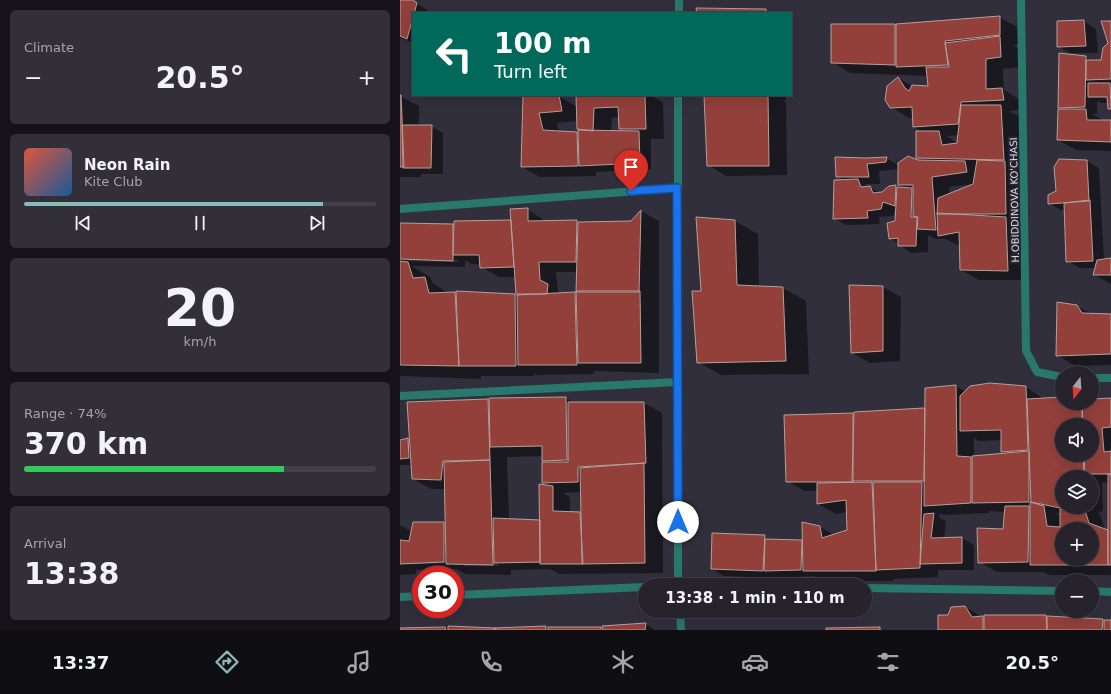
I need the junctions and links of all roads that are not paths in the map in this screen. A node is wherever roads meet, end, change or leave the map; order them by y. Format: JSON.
{"nodes":[{"id":1,"x":679,"y":0,"type":"edge"},
{"id":2,"x":1021,"y":0,"type":"edge"},
{"id":3,"x":679,"y":12,"type":"edge"},
{"id":4,"x":678,"y":96,"type":"edge"},
{"id":5,"x":677,"y":188,"type":"junction"},
{"id":6,"x":400,"y":209,"type":"edge"},
{"id":7,"x":1055,"y":376,"type":"edge"},
{"id":8,"x":1099,"y":378,"type":"edge"},
{"id":9,"x":1111,"y":378,"type":"edge"},
{"id":10,"x":678,"y":382,"type":"junction"},
{"id":11,"x":400,"y":396,"type":"edge"},
{"id":12,"x":678,"y":578,"type":"edge"},
{"id":13,"x":638,"y":587,"type":"edge"},
{"id":14,"x":872,"y":588,"type":"edge"},
{"id":15,"x":1055,"y":591,"type":"edge"},
{"id":16,"x":1099,"y":591,"type":"edge"},
{"id":17,"x":1111,"y":592,"type":"edge"},
{"id":18,"x":464,"y":595,"type":"edge"},
{"id":19,"x":412,"y":596,"type":"edge"},
{"id":20,"x":400,"y":597,"type":"edge"},
{"id":21,"x":680,"y":618,"type":"edge"},
{"id":22,"x":681,"y":630,"type":"edge"}],
"edges":[{"from":1,"to":3,"type":"street"},
{"from":2,"to":7,"type":"street","name":"H.OBIDDINOVA KO'CHASI"},
{"from":4,"to":5,"type":"street"},
{"from":5,"to":6,"type":"street"},
{"from":5,"to":10,"type":"street"},
{"from":8,"to":9,"type":"street"},
{"from":10,"to":11,"type":"street"},
{"from":10,"to":12,"type":"street"},
{"from":13,"to":18,"type":"street"},
{"from":14,"to":15,"type":"street"},
{"from":16,"to":17,"type":"street"},
{"from":19,"to":20,"type":"street"},
{"from":21,"to":22,"type":"street"}]}
